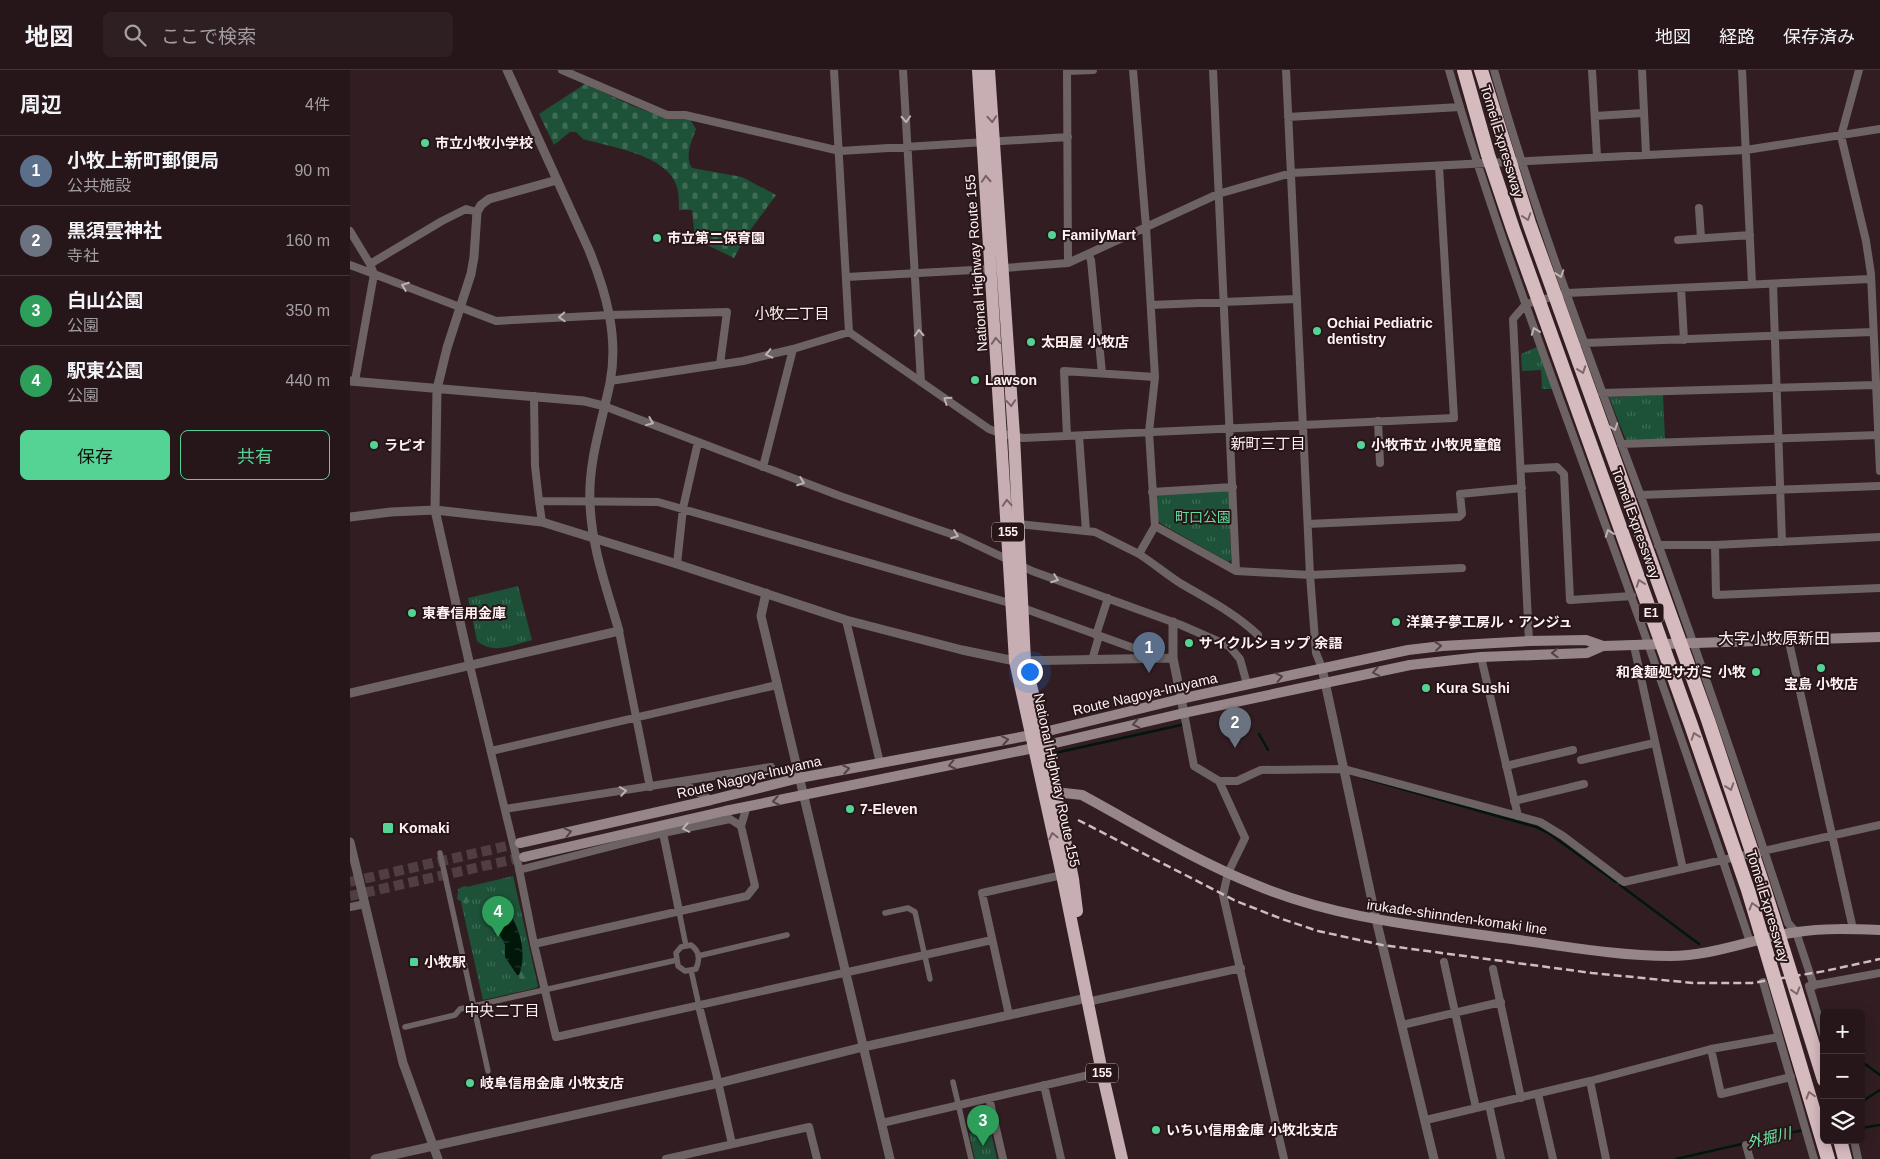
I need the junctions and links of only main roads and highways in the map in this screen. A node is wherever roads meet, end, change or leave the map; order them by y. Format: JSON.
{"nodes":[{"id":1,"x":978,"y":70,"type":"edge"},
{"id":2,"x":989,"y":70,"type":"edge"},
{"id":3,"x":1464,"y":70,"type":"edge"},
{"id":4,"x":1481,"y":70,"type":"edge"},
{"id":5,"x":989,"y":143,"type":"junction"},
{"id":6,"x":1008,"y":435,"type":"junction"},
{"id":7,"x":1015,"y":562,"type":"junction"},
{"id":8,"x":1880,"y":638,"type":"edge"},
{"id":9,"x":1603,"y":646,"type":"junction"},
{"id":10,"x":1037,"y":734,"type":"junction"},
{"id":11,"x":1040,"y":747,"type":"junction"},
{"id":12,"x":1055,"y":792,"type":"junction"},
{"id":13,"x":520,"y":843,"type":"tunnel mouth"},
{"id":14,"x":524,"y":857,"type":"tunnel mouth"},
{"id":15,"x":1880,"y":930,"type":"edge"},
{"id":16,"x":1086,"y":996,"type":"junction"},
{"id":17,"x":1820,"y":1067,"type":"edge"},
{"id":18,"x":1841,"y":1144,"type":"edge"},
{"id":19,"x":1122,"y":1159,"type":"edge"},
{"id":20,"x":1828,"y":1159,"type":"edge"},
{"id":21,"x":1846,"y":1159,"type":"edge"}],
"edges":[{"from":1,"to":5,"type":"highway","name":"National Highway Route 155","number":"155"},
{"from":2,"to":5,"type":"highway","name":"National Highway Route 155","number":"155","one_way":true},
{"from":20,"to":3,"type":"highway","name":"Tomei Expressway","number":"E1","one_way":true,"bridge":true},
{"from":4,"to":17,"type":"highway","name":"Tomei Expressway","number":"E1","one_way":true,"bridge":true},
{"from":5,"to":6,"type":"highway","name":"National Highway Route 155","number":"155"},
{"from":7,"to":6,"type":"highway","name":"National Highway Route 155","number":"155","one_way":true},
{"from":6,"to":7,"type":"highway","name":"National Highway Route 155","number":"155"},
{"from":7,"to":10,"type":"highway","name":"National Highway Route 155","number":"155"},
{"from":8,"to":9,"type":"main road","name":"Route Nagoya-Inuyama"},
{"from":10,"to":9,"type":"main road","name":"Route Nagoya-Inuyama","one_way":true},
{"from":9,"to":11,"type":"main road","name":"Route Nagoya-Inuyama","one_way":true},
{"from":10,"to":11,"type":"highway","name":"National Highway Route 155","number":"155"},
{"from":13,"to":10,"type":"main road","name":"Route Nagoya-Inuyama","one_way":true},
{"from":11,"to":12,"type":"highway","name":"National Highway Route 155","number":"155"},
{"from":11,"to":14,"type":"main road","name":"Route Nagoya-Inuyama","one_way":true},
{"from":16,"to":11,"type":"highway","name":"National Highway Route 155","number":"155","one_way":true},
{"from":12,"to":15,"type":"main road","name":"irukade-shinnden-komaki line"},
{"from":12,"to":16,"type":"highway","name":"National Highway Route 155","number":"155"},
{"from":16,"to":19,"type":"highway","name":"National Highway Route 155","number":"155"},
{"from":18,"to":21,"type":"highway"}]}
